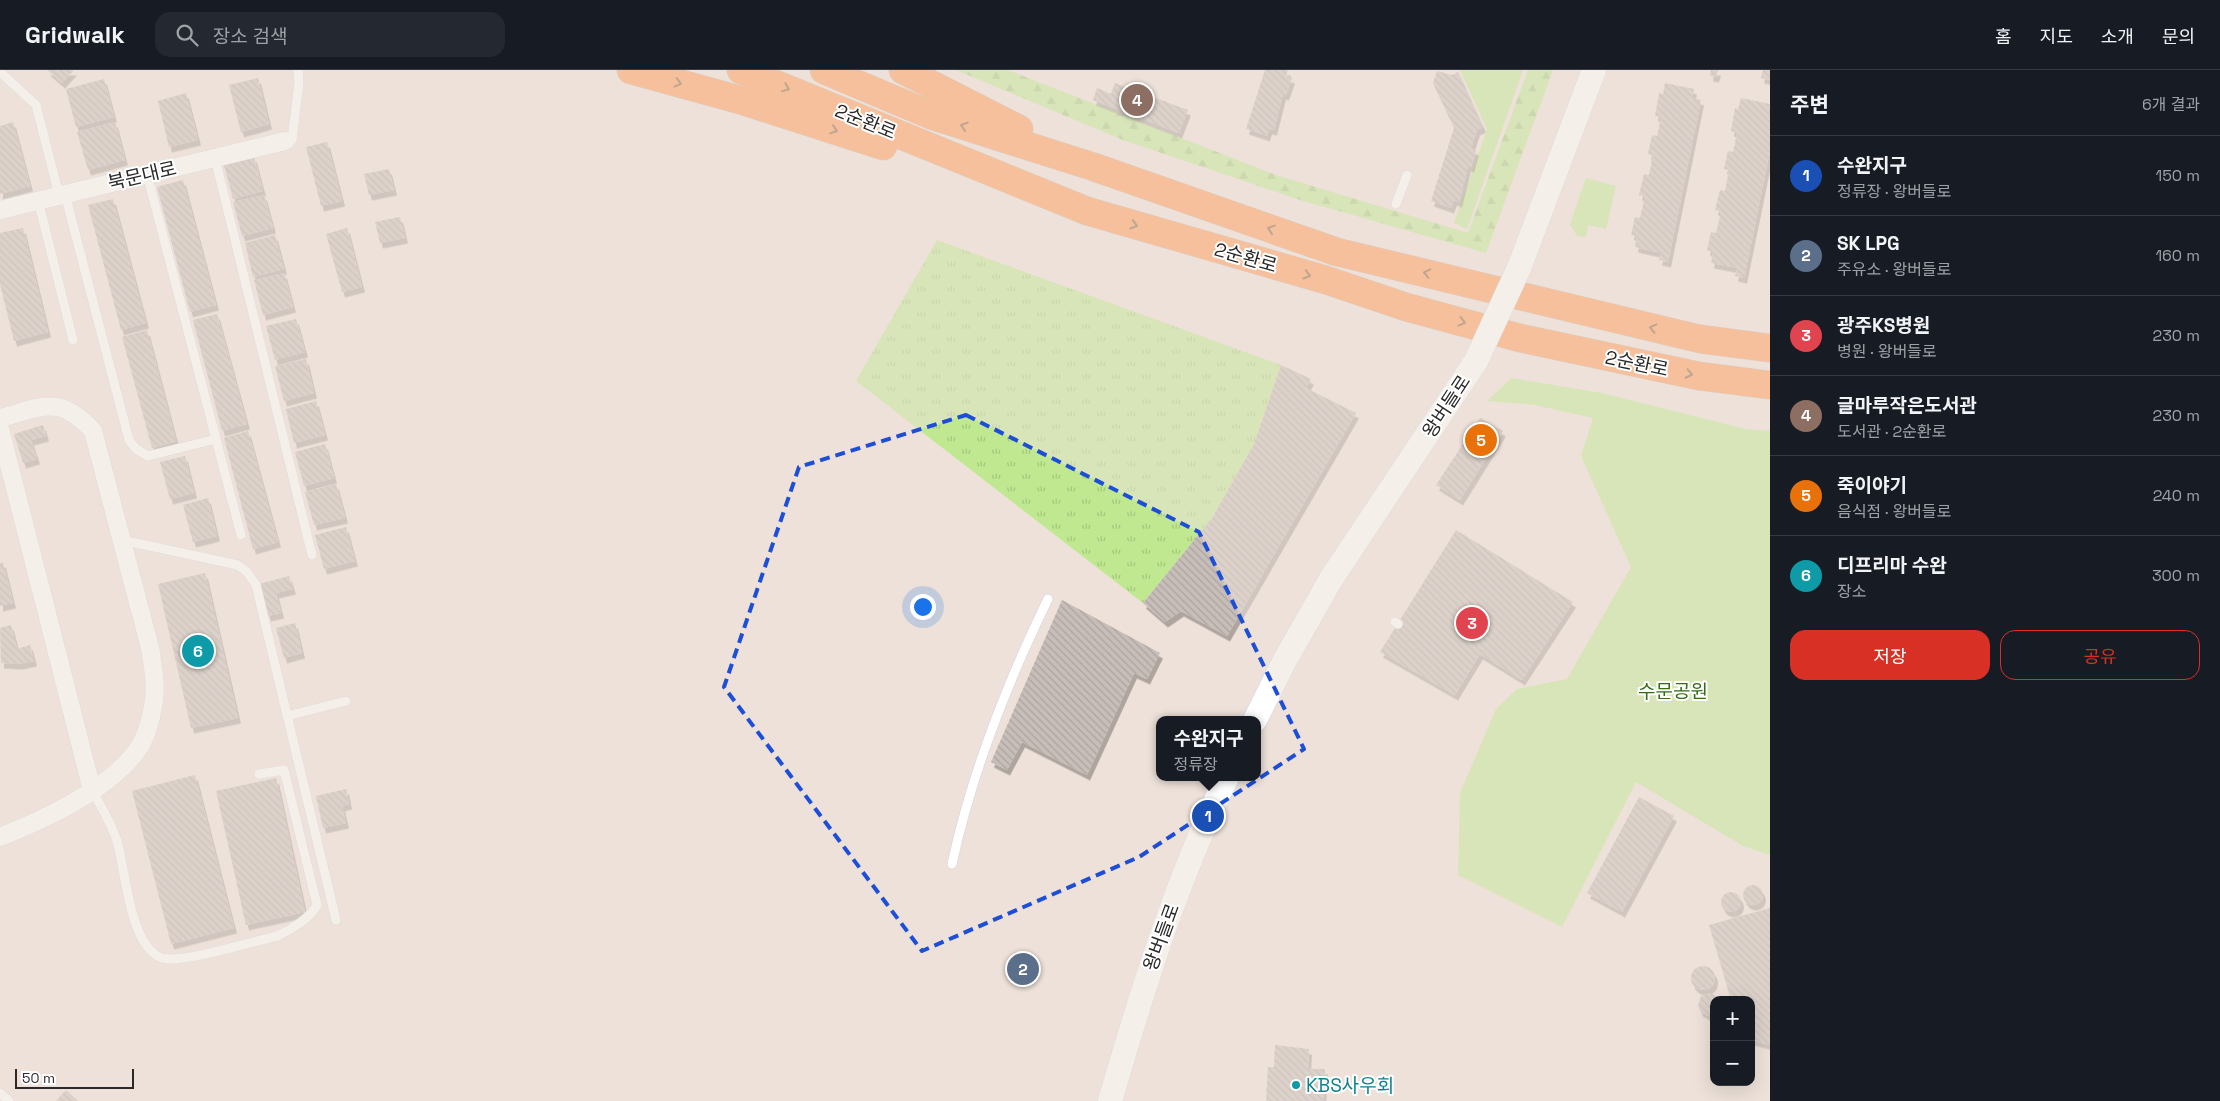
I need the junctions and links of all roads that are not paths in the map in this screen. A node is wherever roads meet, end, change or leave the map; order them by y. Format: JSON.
{"nodes":[{"id":1,"x":298,"y":70,"type":"edge"},
{"id":2,"x":632,"y":70,"type":"edge"},
{"id":3,"x":741,"y":70,"type":"edge"},
{"id":4,"x":824,"y":70,"type":"edge"},
{"id":5,"x":903,"y":70,"type":"edge"},
{"id":6,"x":1594,"y":70,"type":"edge"},
{"id":7,"x":0,"y":72,"type":"edge"},
{"id":8,"x":285,"y":141,"type":"joint"},
{"id":9,"x":215,"y":158,"type":"junction"},
{"id":10,"x":1094,"y":167,"type":"junction"},
{"id":11,"x":147,"y":174,"type":"junction"},
{"id":12,"x":1407,"y":175,"type":"dead end"},
{"id":13,"x":62,"y":194,"type":"junction"},
{"id":14,"x":38,"y":200,"type":"junction"},
{"id":15,"x":1396,"y":204,"type":"dead end"},
{"id":16,"x":0,"y":210,"type":"edge"},
{"id":17,"x":1087,"y":211,"type":"junction"},
{"id":18,"x":73,"y":340,"type":"dead end"},
{"id":19,"x":1770,"y":348,"type":"edge"},
{"id":20,"x":1770,"y":386,"type":"edge"},
{"id":21,"x":0,"y":418,"type":"edge"},
{"id":22,"x":0,"y":429,"type":"edge"},
{"id":23,"x":216,"y":440,"type":"junction"},
{"id":24,"x":241,"y":535,"type":"dead end"},
{"id":25,"x":122,"y":540,"type":"junction"},
{"id":26,"x":312,"y":555,"type":"dead end"},
{"id":27,"x":1048,"y":599,"type":"dead end"},
{"id":28,"x":346,"y":701,"type":"dead end"},
{"id":29,"x":287,"y":716,"type":"junction"},
{"id":30,"x":1257,"y":716,"type":"edge"},
{"id":31,"x":259,"y":774,"type":"dead end"},
{"id":32,"x":1224,"y":781,"type":"edge"},
{"id":33,"x":92,"y":790,"type":"junction"},
{"id":34,"x":0,"y":837,"type":"edge"},
{"id":35,"x":952,"y":864,"type":"dead end"},
{"id":36,"x":336,"y":920,"type":"dead end"},
{"id":37,"x":0,"y":1093,"type":"edge"},
{"id":38,"x":10,"y":1101,"type":"edge"},
{"id":39,"x":1110,"y":1101,"type":"edge"}],
"edges":[{"from":1,"to":8,"type":"lane"},
{"from":2,"to":17,"type":"highway","one_way":true},
{"from":3,"to":17,"type":"highway","name":"2순환로","one_way":true},
{"from":10,"to":4,"type":"highway","name":"2순환로","one_way":true},
{"from":5,"to":10,"type":"highway"},
{"from":6,"to":30,"type":"main road","name":"왕버들로","bridge":true},
{"from":7,"to":13,"type":"lane"},
{"from":8,"to":9,"type":"street","name":"북문대로"},
{"from":9,"to":11,"type":"street","name":"북문대로"},
{"from":9,"to":26,"type":"lane"},
{"from":19,"to":10,"type":"highway","name":"2순환로","one_way":true},
{"from":11,"to":13,"type":"street","name":"북문대로"},
{"from":11,"to":23,"type":"lane"},
{"from":12,"to":15,"type":"lane"},
{"from":13,"to":14,"type":"street","name":"북문대로"},
{"from":13,"to":23,"type":"lane"},
{"from":14,"to":16,"type":"street","name":"북문대로"},
{"from":14,"to":18,"type":"lane"},
{"from":17,"to":20,"type":"highway","name":"2순환로","one_way":true},
{"from":21,"to":25,"type":"street"},
{"from":22,"to":33,"type":"street"},
{"from":23,"to":24,"type":"lane"},
{"from":25,"to":29,"type":"lane"},
{"from":25,"to":33,"type":"street"},
{"from":27,"to":35,"type":"lane"},
{"from":28,"to":29,"type":"lane"},
{"from":29,"to":36,"type":"lane"},
{"from":31,"to":33,"type":"lane"},
{"from":32,"to":39,"type":"main road","name":"왕버들로"},
{"from":33,"to":34,"type":"street"},
{"from":37,"to":38,"type":"lane"}]}
